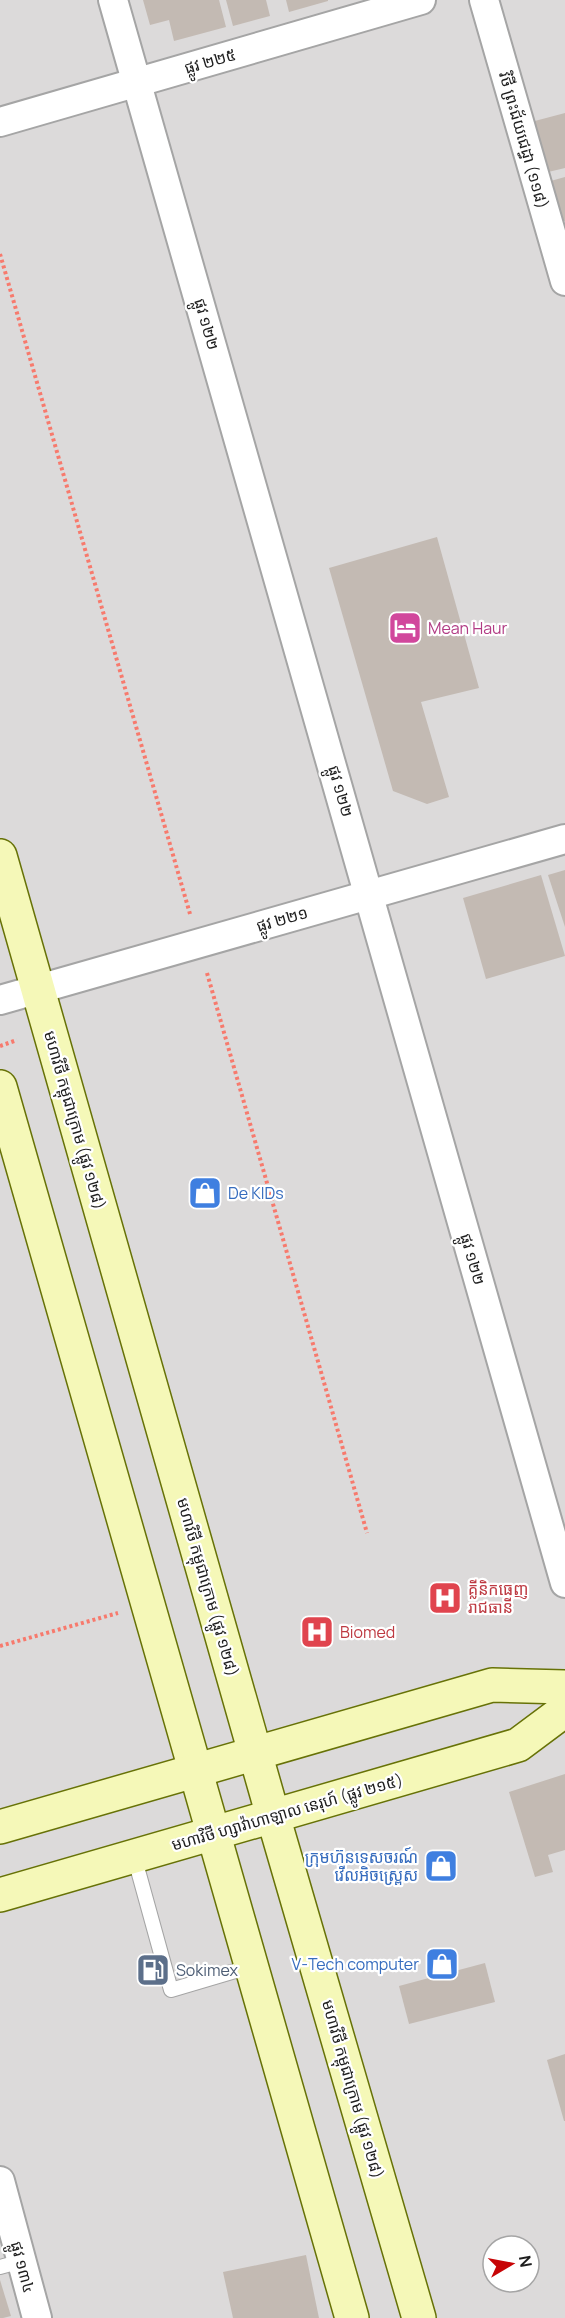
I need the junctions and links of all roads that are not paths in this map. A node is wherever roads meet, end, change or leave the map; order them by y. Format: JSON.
{"nodes":[{"id":1,"x":113,"y":0,"type":"edge"},
{"id":2,"x":421,"y":0,"type":"edge"},
{"id":3,"x":484,"y":0,"type":"edge"},
{"id":4,"x":138,"y":82,"type":"junction"},
{"id":5,"x":0,"y":122,"type":"edge"},
{"id":6,"x":565,"y":280,"type":"edge"},
{"id":7,"x":565,"y":839,"type":"edge"},
{"id":8,"x":0,"y":856,"type":"edge"},
{"id":9,"x":370,"y":894,"type":"junction"},
{"id":10,"x":38,"y":988,"type":"junction"},
{"id":11,"x":0,"y":1000,"type":"edge"},
{"id":12,"x":0,"y":1087,"type":"edge"},
{"id":13,"x":565,"y":1583,"type":"edge"},
{"id":14,"x":565,"y":1687,"type":"edge"},
{"id":15,"x":565,"y":1710,"type":"edge"},
{"id":16,"x":255,"y":1754,"type":"junction"},
{"id":17,"x":196,"y":1771,"type":"junction"},
{"id":18,"x":273,"y":1816,"type":"junction"},
{"id":19,"x":0,"y":1827,"type":"edge"},
{"id":20,"x":213,"y":1833,"type":"junction"},
{"id":21,"x":134,"y":1856,"type":"junction"},
{"id":22,"x":0,"y":1895,"type":"edge"},
{"id":23,"x":252,"y":1966,"type":"junction"},
{"id":24,"x":0,"y":2181,"type":"edge"},
{"id":25,"x":11,"y":2264,"type":"edge"},
{"id":26,"x":37,"y":2318,"type":"edge"},
{"id":27,"x":352,"y":2318,"type":"edge"},
{"id":28,"x":419,"y":2318,"type":"edge"}],
"edges":[{"from":1,"to":4,"type":"street","name":"ផ្លូវ ១២២"},
{"from":2,"to":4,"type":"street","name":"ផ្លូវ ២២៥"},
{"from":3,"to":6,"type":"street","name":"វិថី ព្រះជ័យជេដ្ធា (១១៨)"},
{"from":4,"to":5,"type":"street","name":"ផ្លូវ ២២៥"},
{"from":4,"to":9,"type":"street","name":"ផ្លូវ ១២២"},
{"from":7,"to":9,"type":"street","name":"ផ្លូវ ២២១"},
{"from":8,"to":10,"type":"main road","name":"មហាវិថី កម្ពុជាក្រោម (ផ្លូវ ១២៨)"},
{"from":9,"to":10,"type":"street","name":"ផ្លូវ ២២១"},
{"from":9,"to":13,"type":"street","name":"ផ្លូវ ១២២"},
{"from":10,"to":11,"type":"street","name":"ផ្លូវ ២២១"},
{"from":10,"to":16,"type":"main road","name":"មហាវិថី កម្ពុជាក្រោម (ផ្លូវ ១២៨)"},
{"from":12,"to":17,"type":"main road"},
{"from":14,"to":16,"type":"main road"},
{"from":15,"to":18,"type":"main road","name":"មហាវិថី ហ្សាវ៉ាហាឡាល នេរុហ៍ (ផ្លូវ ២១៥)"},
{"from":16,"to":17,"type":"main road"},
{"from":16,"to":18,"type":"main road","name":"មហាវិថី កម្ពុជាក្រោម (ផ្លូវ ១២៨)"},
{"from":17,"to":19,"type":"main road"},
{"from":17,"to":20,"type":"main road"},
{"from":18,"to":20,"type":"main road","name":"មហាវិថី ហ្សាវ៉ាហាឡាល នេរុហ៍ (ផ្លូវ ២១៥)"},
{"from":18,"to":28,"type":"main road","name":"មហាវិថី កម្ពុជាក្រោម (ផ្លូវ ១២៨)"},
{"from":20,"to":21,"type":"main road","name":"មហាវិថី ហ្សាវ៉ាហាឡាល នេរុហ៍ (ផ្លូវ ២១៥)"},
{"from":20,"to":23,"type":"main road"},
{"from":21,"to":22,"type":"main road","name":"មហាវិថី ហ្សាវ៉ាហាឡាល នេរុហ៍ (ផ្លូវ ២១៥)"},
{"from":21,"to":23,"type":"lane"},
{"from":23,"to":27,"type":"main road"},
{"from":24,"to":25,"type":"street","name":"ផ្លូវ ១៣៤"},
{"from":25,"to":26,"type":"street","name":"ផ្លូវ ១៣៤"}]}
